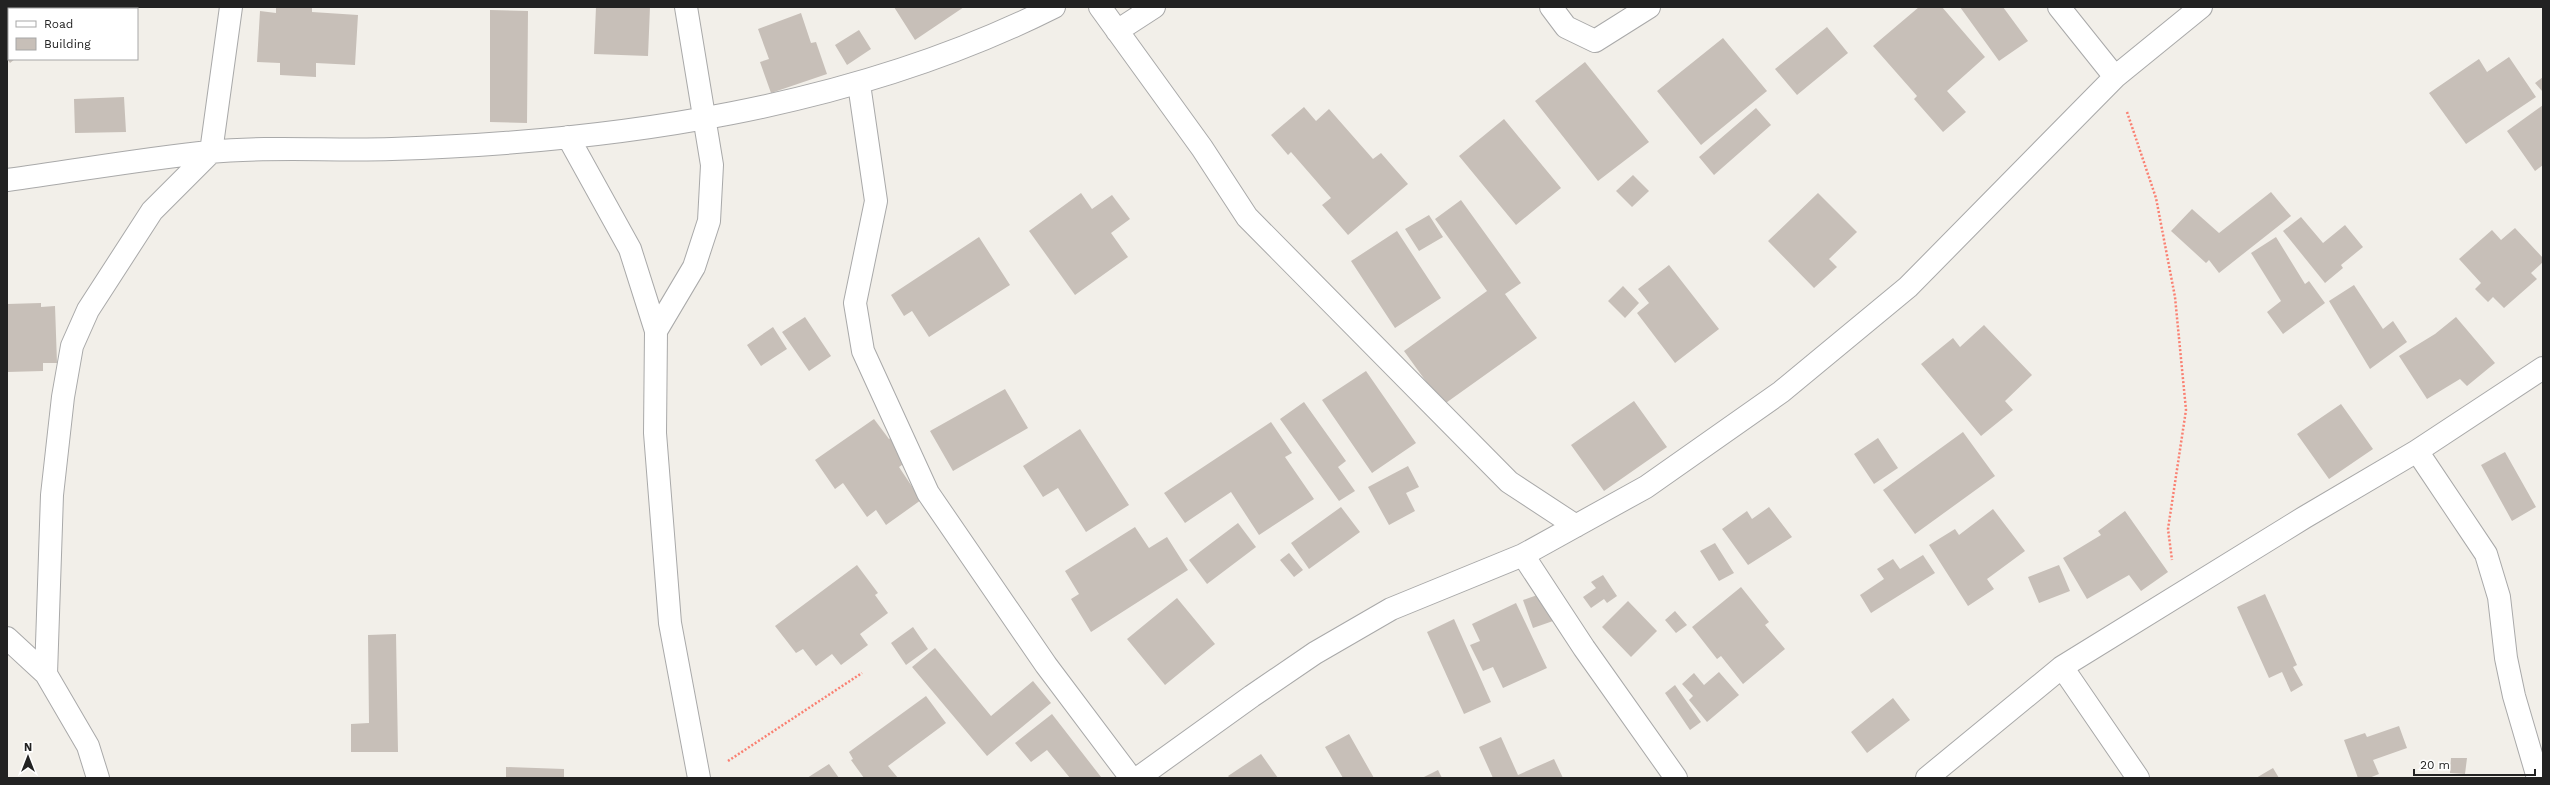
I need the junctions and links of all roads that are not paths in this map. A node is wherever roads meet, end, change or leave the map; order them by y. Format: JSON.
{"nodes":[{"id":1,"x":231,"y":7,"type":"edge"},
{"id":2,"x":686,"y":7,"type":"edge"},
{"id":3,"x":1054,"y":7,"type":"edge"},
{"id":4,"x":1100,"y":7,"type":"edge"},
{"id":5,"x":1154,"y":7,"type":"edge"},
{"id":6,"x":1551,"y":7,"type":"edge"},
{"id":7,"x":1649,"y":7,"type":"edge"},
{"id":8,"x":2059,"y":7,"type":"edge"},
{"id":9,"x":2201,"y":7,"type":"edge"},
{"id":10,"x":1117,"y":31,"type":"junction"},
{"id":11,"x":2116,"y":77,"type":"junction"},
{"id":12,"x":860,"y":84,"type":"junction"},
{"id":13,"x":703,"y":118,"type":"junction"},
{"id":14,"x":568,"y":137,"type":"junction"},
{"id":15,"x":211,"y":152,"type":"junction"},
{"id":16,"x":7,"y":180,"type":"edge"},
{"id":17,"x":656,"y":331,"type":"junction"},
{"id":18,"x":2543,"y":368,"type":"edge"},
{"id":19,"x":2417,"y":451,"type":"junction"},
{"id":20,"x":1576,"y":526,"type":"junction"},
{"id":21,"x":1523,"y":556,"type":"junction"},
{"id":22,"x":7,"y":638,"type":"edge"},
{"id":23,"x":2062,"y":668,"type":"junction"},
{"id":24,"x":46,"y":674,"type":"junction"},
{"id":25,"x":98,"y":778,"type":"edge"},
{"id":26,"x":699,"y":778,"type":"edge"},
{"id":27,"x":1131,"y":778,"type":"edge"},
{"id":28,"x":1138,"y":778,"type":"edge"},
{"id":29,"x":1676,"y":778,"type":"edge"},
{"id":30,"x":1927,"y":778,"type":"edge"},
{"id":31,"x":2138,"y":778,"type":"edge"},
{"id":32,"x":2538,"y":778,"type":"edge"}],
"edges":[{"from":1,"to":15,"type":"street"},
{"from":2,"to":13,"type":"street"},
{"from":3,"to":12,"type":"street"},
{"from":4,"to":10,"type":"street"},
{"from":5,"to":10,"type":"street"},
{"from":6,"to":7,"type":"street"},
{"from":8,"to":11,"type":"street"},
{"from":9,"to":11,"type":"street"},
{"from":10,"to":20,"type":"street"},
{"from":11,"to":20,"type":"street"},
{"from":12,"to":13,"type":"street"},
{"from":12,"to":27,"type":"street"},
{"from":13,"to":14,"type":"street"},
{"from":13,"to":17,"type":"street"},
{"from":14,"to":15,"type":"street"},
{"from":14,"to":17,"type":"street"},
{"from":15,"to":16,"type":"street"},
{"from":15,"to":24,"type":"street"},
{"from":17,"to":26,"type":"street"},
{"from":18,"to":19,"type":"street"},
{"from":19,"to":23,"type":"street"},
{"from":19,"to":32,"type":"street"},
{"from":20,"to":21,"type":"street"},
{"from":21,"to":28,"type":"street"},
{"from":21,"to":29,"type":"street"},
{"from":22,"to":24,"type":"street"},
{"from":23,"to":30,"type":"street"},
{"from":23,"to":31,"type":"street"},
{"from":24,"to":25,"type":"street"}]}
